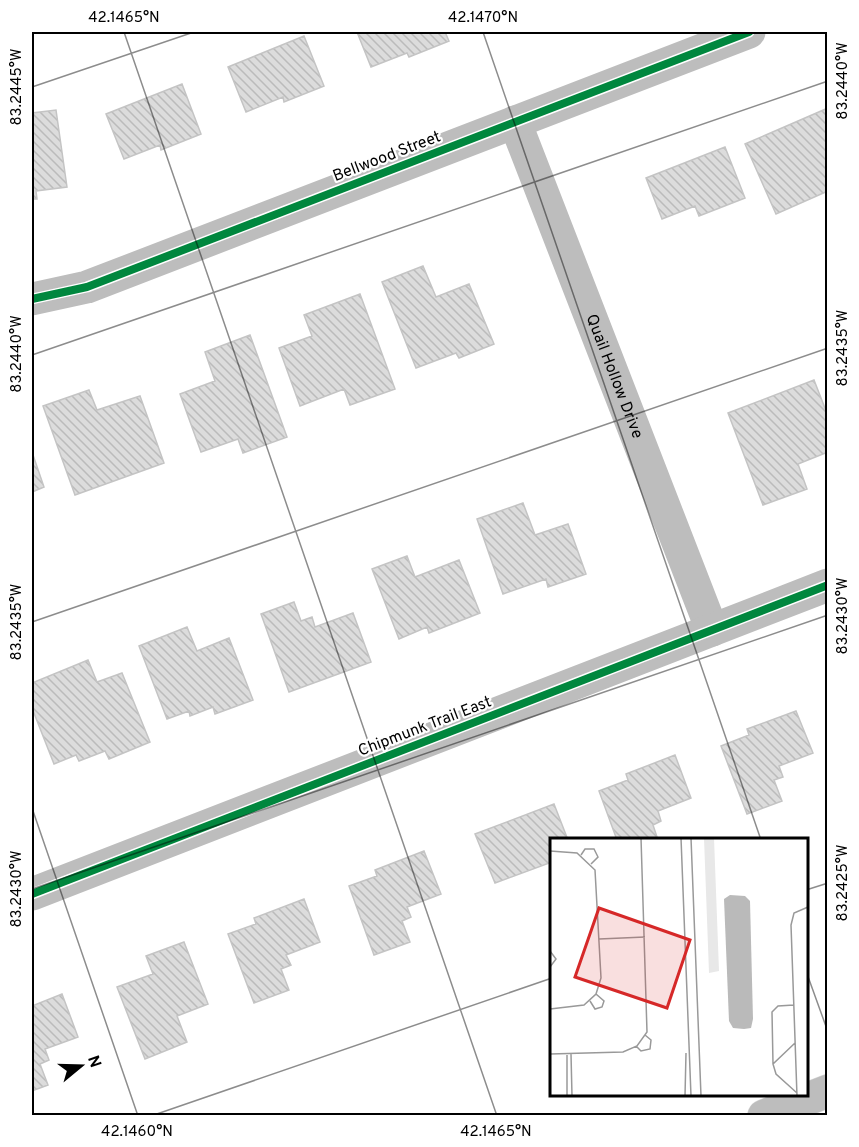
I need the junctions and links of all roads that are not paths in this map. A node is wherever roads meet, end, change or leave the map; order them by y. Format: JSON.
{"nodes":[{"id":1,"x":749,"y":32,"type":"edge"},
{"id":2,"x":515,"y":122,"type":"junction"},
{"id":3,"x":32,"y":300,"type":"edge"},
{"id":4,"x":828,"y":585,"type":"edge"},
{"id":5,"x":712,"y":630,"type":"junction"},
{"id":6,"x":32,"y":894,"type":"edge"},
{"id":7,"x":828,"y":1091,"type":"edge"},
{"id":8,"x":764,"y":1116,"type":"edge"}],
"edges":[{"from":1,"to":2,"type":"main road","name":"Bellwood Street"},
{"from":2,"to":3,"type":"main road","name":"Bellwood Street"},
{"from":2,"to":5,"type":"main road","name":"Quail Hollow Drive"},
{"from":4,"to":5,"type":"main road","name":"Chipmunk Trail East"},
{"from":5,"to":6,"type":"main road","name":"Chipmunk Trail East"},
{"from":7,"to":8,"type":"main road"}]}
